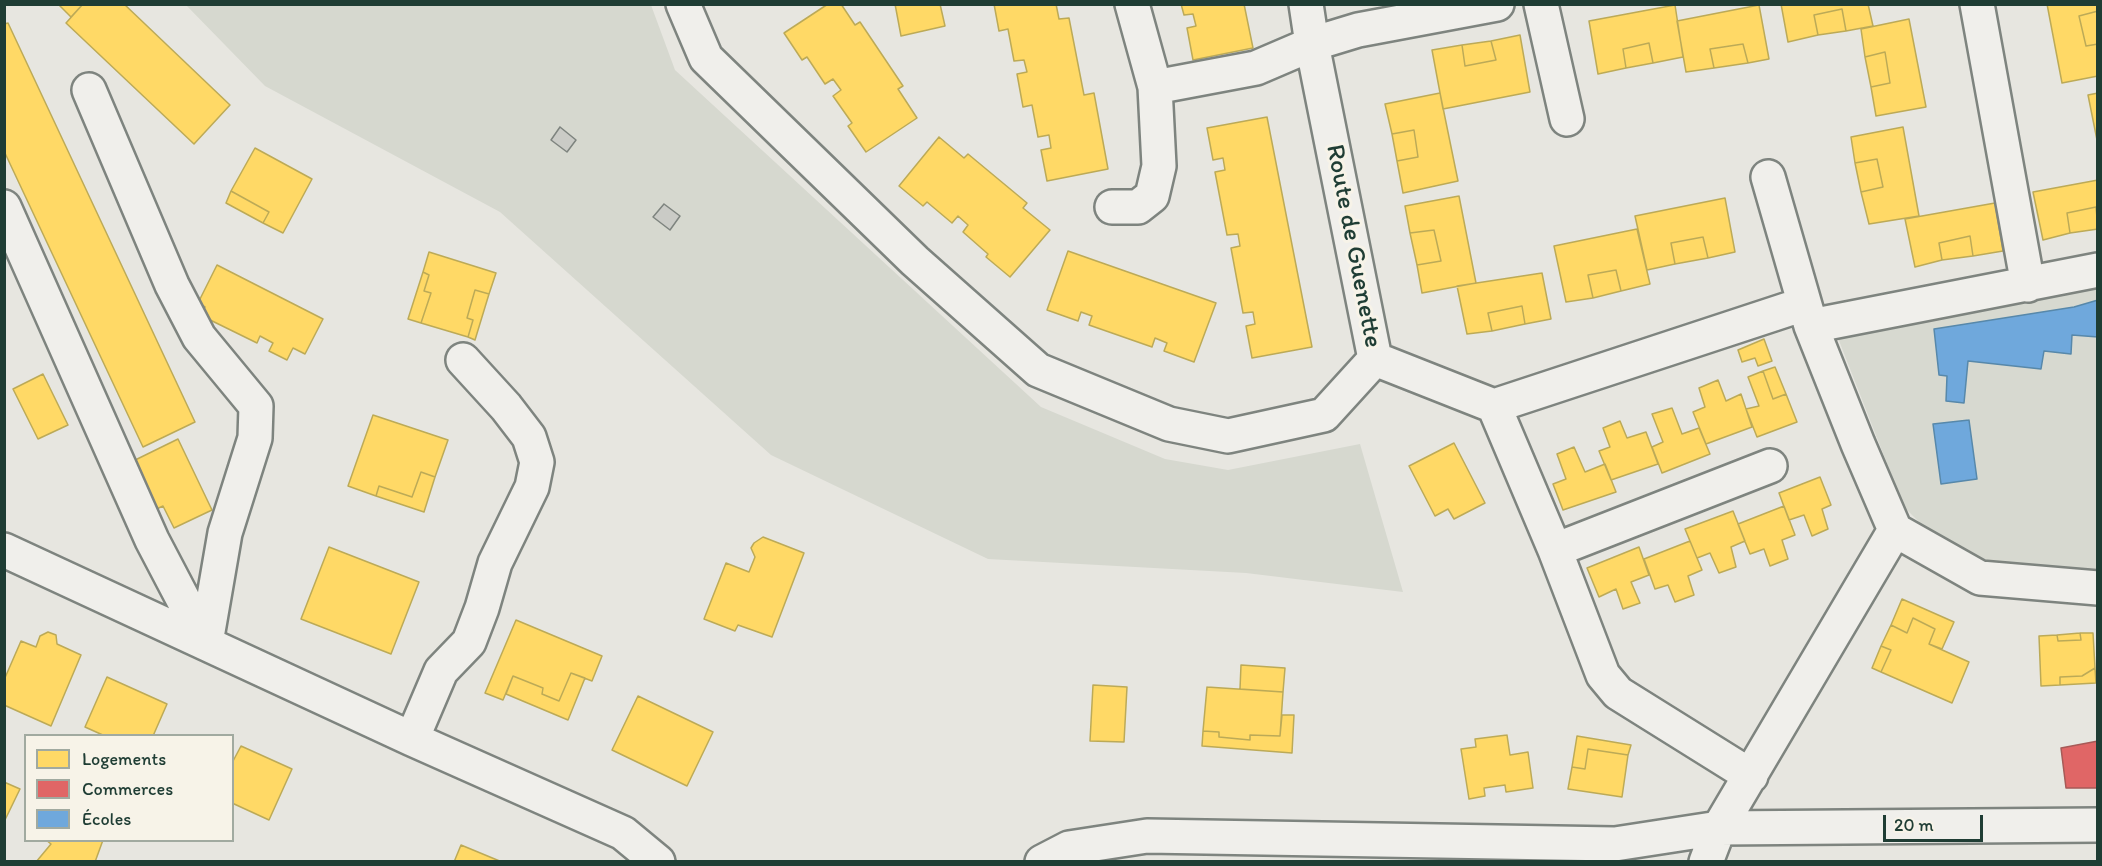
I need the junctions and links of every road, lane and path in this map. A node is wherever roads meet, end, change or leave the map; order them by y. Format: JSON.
{"nodes":[{"id":1,"x":683,"y":4,"type":"edge"},
{"id":2,"x":1132,"y":4,"type":"edge"},
{"id":3,"x":1306,"y":4,"type":"edge"},
{"id":4,"x":1497,"y":4,"type":"edge"},
{"id":5,"x":1541,"y":4,"type":"edge"},
{"id":6,"x":1977,"y":4,"type":"edge"},
{"id":7,"x":1312,"y":44,"type":"junction"},
{"id":8,"x":1155,"y":87,"type":"junction"},
{"id":9,"x":89,"y":90,"type":"dead end"},
{"id":10,"x":1567,"y":119,"type":"dead end"},
{"id":11,"x":1768,"y":177,"type":"dead end"},
{"id":12,"x":4,"y":207,"type":"edge"},
{"id":13,"x":1112,"y":207,"type":"dead end"},
{"id":14,"x":2097,"y":270,"type":"edge"},
{"id":15,"x":2028,"y":285,"type":"junction"},
{"id":16,"x":1807,"y":315,"type":"junction"},
{"id":17,"x":1375,"y":359,"type":"junction"},
{"id":18,"x":463,"y":360,"type":"dead end"},
{"id":19,"x":1494,"y":406,"type":"junction"},
{"id":20,"x":1770,"y":466,"type":"dead end"},
{"id":21,"x":1895,"y":530,"type":"junction"},
{"id":22,"x":4,"y":550,"type":"edge"},
{"id":23,"x":1555,"y":550,"type":"junction"},
{"id":24,"x":2097,"y":588,"type":"edge"},
{"id":25,"x":206,"y":643,"type":"junction"},
{"id":26,"x":412,"y":739,"type":"junction"},
{"id":27,"x":1751,"y":776,"type":"junction"},
{"id":28,"x":2097,"y":825,"type":"edge"},
{"id":29,"x":1719,"y":828,"type":"junction"},
{"id":30,"x":1612,"y":853,"type":"edge"},
{"id":31,"x":658,"y":861,"type":"edge"},
{"id":32,"x":1042,"y":861,"type":"edge"},
{"id":33,"x":1706,"y":861,"type":"edge"}],
"edges":[{"from":1,"to":17,"type":"street"},
{"from":2,"to":8,"type":"street"},
{"from":3,"to":7,"type":"street","name":"Route de Guenette"},
{"from":4,"to":7,"type":"street"},
{"from":5,"to":10,"type":"street"},
{"from":6,"to":15,"type":"street"},
{"from":7,"to":8,"type":"street"},
{"from":7,"to":17,"type":"street","name":"Route de Guenette"},
{"from":8,"to":13,"type":"street"},
{"from":9,"to":25,"type":"street"},
{"from":11,"to":16,"type":"street"},
{"from":12,"to":25,"type":"street"},
{"from":14,"to":15,"type":"street"},
{"from":15,"to":16,"type":"street"},
{"from":16,"to":19,"type":"street"},
{"from":16,"to":21,"type":"street"},
{"from":17,"to":19,"type":"street","name":"Route de Guenette"},
{"from":18,"to":26,"type":"street"},
{"from":19,"to":23,"type":"street"},
{"from":20,"to":23,"type":"street"},
{"from":21,"to":24,"type":"street"},
{"from":21,"to":27,"type":"street"},
{"from":22,"to":25,"type":"street"},
{"from":23,"to":27,"type":"street"},
{"from":25,"to":26,"type":"street"},
{"from":26,"to":31,"type":"street"},
{"from":27,"to":29,"type":"street"},
{"from":28,"to":29,"type":"street"},
{"from":29,"to":30,"type":"street"},
{"from":29,"to":33,"type":"street"},
{"from":30,"to":32,"type":"street"}]}
